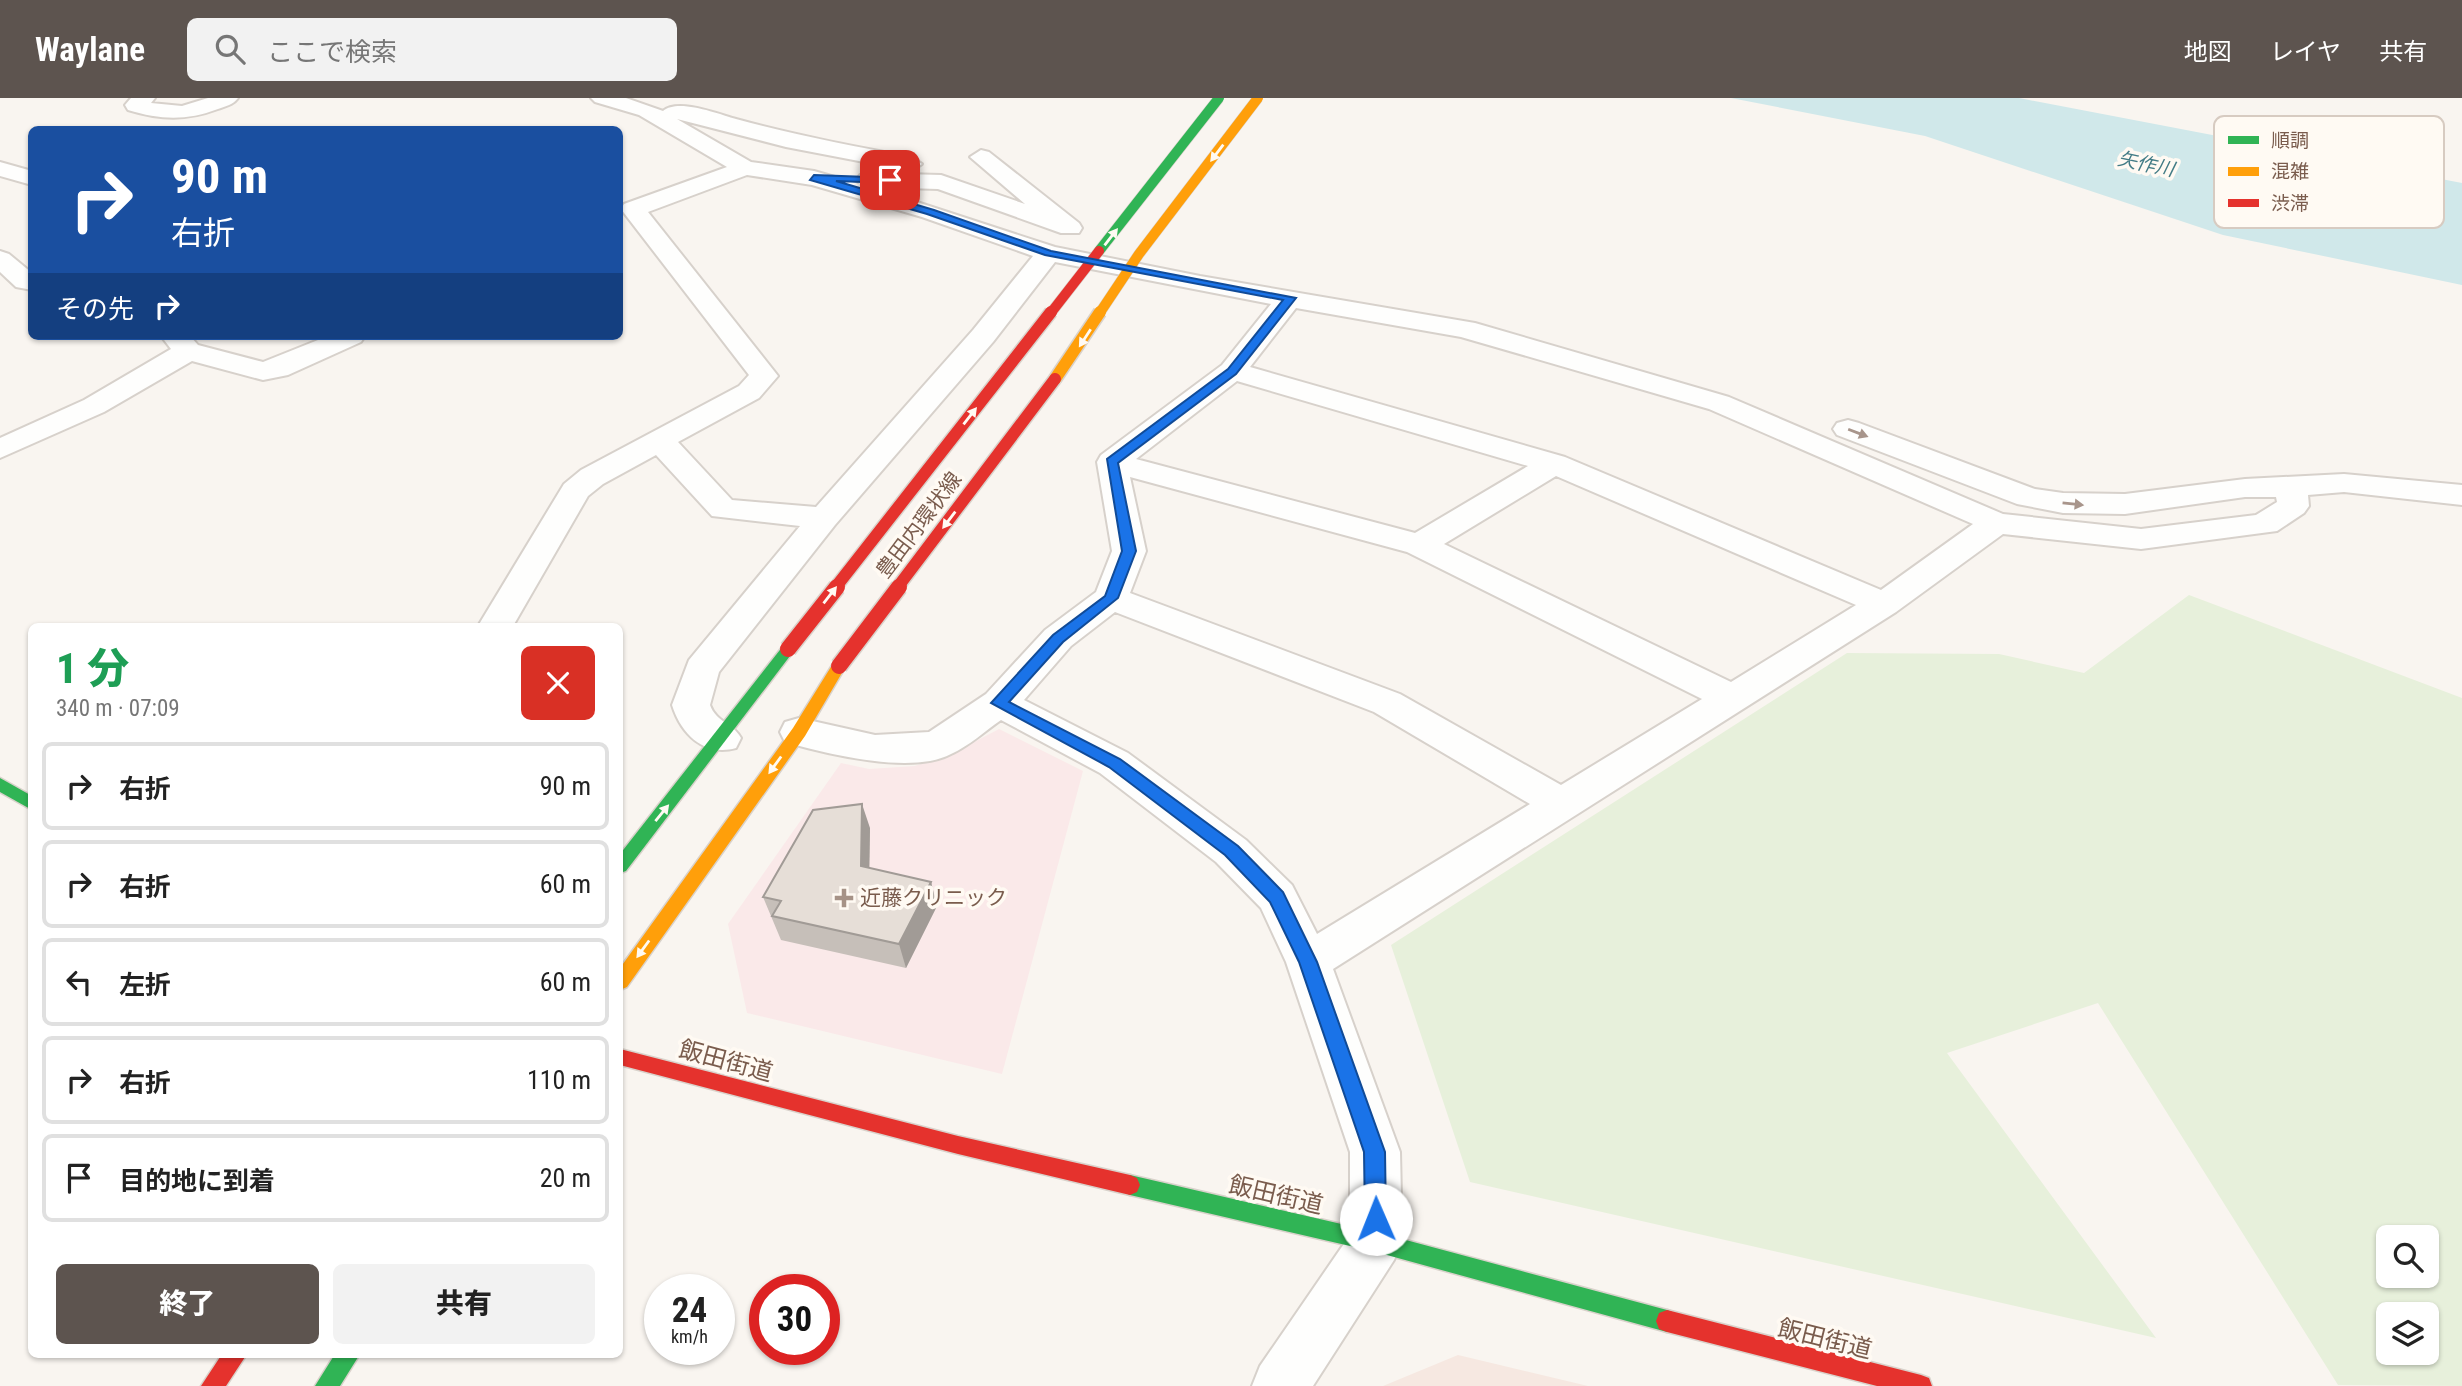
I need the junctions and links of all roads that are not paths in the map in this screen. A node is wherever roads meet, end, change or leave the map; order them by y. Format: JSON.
{"nodes":[{"id":1,"x":144,"y":98,"type":"edge"},
{"id":2,"x":227,"y":98,"type":"edge"},
{"id":3,"x":602,"y":98,"type":"edge"},
{"id":4,"x":1219,"y":98,"type":"edge"},
{"id":5,"x":1258,"y":98,"type":"edge"},
{"id":6,"x":647,"y":110,"type":"junction"},
{"id":7,"x":181,"y":122,"type":"edge"},
{"id":8,"x":981,"y":157,"type":"dead end"},
{"id":9,"x":745,"y":168,"type":"junction"},
{"id":10,"x":0,"y":169,"type":"edge"},
{"id":11,"x":28,"y":177,"type":"edge"},
{"id":12,"x":814,"y":178,"type":"junction"},
{"id":13,"x":941,"y":182,"type":"junction"},
{"id":14,"x":1049,"y":253,"type":"junction"},
{"id":15,"x":0,"y":259,"type":"edge"},
{"id":16,"x":28,"y":281,"type":"edge"},
{"id":17,"x":1290,"y":298,"type":"junction"},
{"id":18,"x":1465,"y":328,"type":"junction"},
{"id":19,"x":342,"y":340,"type":"edge"},
{"id":20,"x":182,"y":344,"type":"edge"},
{"id":21,"x":1232,"y":371,"type":"junction"},
{"id":22,"x":661,"y":442,"type":"junction"},
{"id":23,"x":0,"y":449,"type":"edge"},
{"id":24,"x":1112,"y":461,"type":"junction"},
{"id":25,"x":1554,"y":464,"type":"junction"},
{"id":26,"x":2291,"y":487,"type":"junction"},
{"id":27,"x":2462,"y":495,"type":"edge"},
{"id":28,"x":824,"y":518,"type":"junction"},
{"id":29,"x":1996,"y":523,"type":"junction"},
{"id":30,"x":1419,"y":545,"type":"junction"},
{"id":31,"x":1111,"y":598,"type":"junction"},
{"id":32,"x":1884,"y":604,"type":"junction"},
{"id":33,"x":498,"y":623,"type":"edge"},
{"id":34,"x":1732,"y":698,"type":"junction"},
{"id":35,"x":999,"y":703,"type":"junction"},
{"id":36,"x":799,"y":732,"type":"junction"},
{"id":37,"x":722,"y":738,"type":"junction"},
{"id":38,"x":0,"y":784,"type":"edge"},
{"id":39,"x":28,"y":802,"type":"edge"},
{"id":40,"x":1562,"y":804,"type":"junction"},
{"id":41,"x":623,"y":862,"type":"edge"},
{"id":42,"x":1308,"y":962,"type":"junction"},
{"id":43,"x":623,"y":978,"type":"edge"},
{"id":44,"x":623,"y":1058,"type":"edge"},
{"id":45,"x":1376,"y":1242,"type":"junction"},
{"id":46,"x":233,"y":1358,"type":"edge"},
{"id":47,"x":346,"y":1358,"type":"edge"},
{"id":48,"x":212,"y":1386,"type":"edge"},
{"id":49,"x":326,"y":1386,"type":"edge"},
{"id":50,"x":1280,"y":1386,"type":"edge"},
{"id":51,"x":1921,"y":1386,"type":"edge"}],
"edges":[{"from":1,"to":7,"type":"street"},
{"from":2,"to":7,"type":"street"},
{"from":3,"to":6,"type":"street"},
{"from":37,"to":4,"type":"main road","name":"豊田内環状線","one_way":true,"bridge":true},
{"from":5,"to":36,"type":"main road","name":"豊田内環状線","one_way":true,"bridge":true},
{"from":6,"to":9,"type":"street"},
{"from":6,"to":13,"type":"street"},
{"from":8,"to":13,"type":"street"},
{"from":9,"to":12,"type":"street"},
{"from":9,"to":22,"type":"street"},
{"from":10,"to":11,"type":"street"},
{"from":12,"to":13,"type":"street"},
{"from":12,"to":14,"type":"street"},
{"from":14,"to":17,"type":"street"},
{"from":14,"to":28,"type":"street"},
{"from":15,"to":16,"type":"street"},
{"from":17,"to":18,"type":"street"},
{"from":17,"to":21,"type":"street"},
{"from":18,"to":26,"type":"street","one_way":true},
{"from":18,"to":29,"type":"street"},
{"from":19,"to":20,"type":"street"},
{"from":20,"to":23,"type":"street"},
{"from":21,"to":24,"type":"street"},
{"from":21,"to":25,"type":"street"},
{"from":22,"to":28,"type":"street"},
{"from":22,"to":33,"type":"street"},
{"from":24,"to":30,"type":"street"},
{"from":24,"to":31,"type":"street"},
{"from":25,"to":30,"type":"street"},
{"from":25,"to":32,"type":"street"},
{"from":26,"to":27,"type":"street"},
{"from":26,"to":29,"type":"street"},
{"from":28,"to":37,"type":"street"},
{"from":29,"to":32,"type":"street"},
{"from":30,"to":34,"type":"street"},
{"from":31,"to":35,"type":"street"},
{"from":31,"to":40,"type":"street"},
{"from":32,"to":34,"type":"street"},
{"from":34,"to":40,"type":"street"},
{"from":35,"to":36,"type":"street"},
{"from":35,"to":42,"type":"street"},
{"from":36,"to":43,"type":"main road","name":"豊田内環状線","one_way":true},
{"from":41,"to":37,"type":"main road","name":"豊田内環状線","one_way":true},
{"from":38,"to":39,"type":"main road"},
{"from":40,"to":42,"type":"street"},
{"from":42,"to":45,"type":"street"},
{"from":44,"to":45,"type":"main road","name":"飯田街道"},
{"from":45,"to":50,"type":"street"},
{"from":45,"to":51,"type":"main road","name":"飯田街道"},
{"from":46,"to":48,"type":"main road"},
{"from":47,"to":49,"type":"main road"}]}
